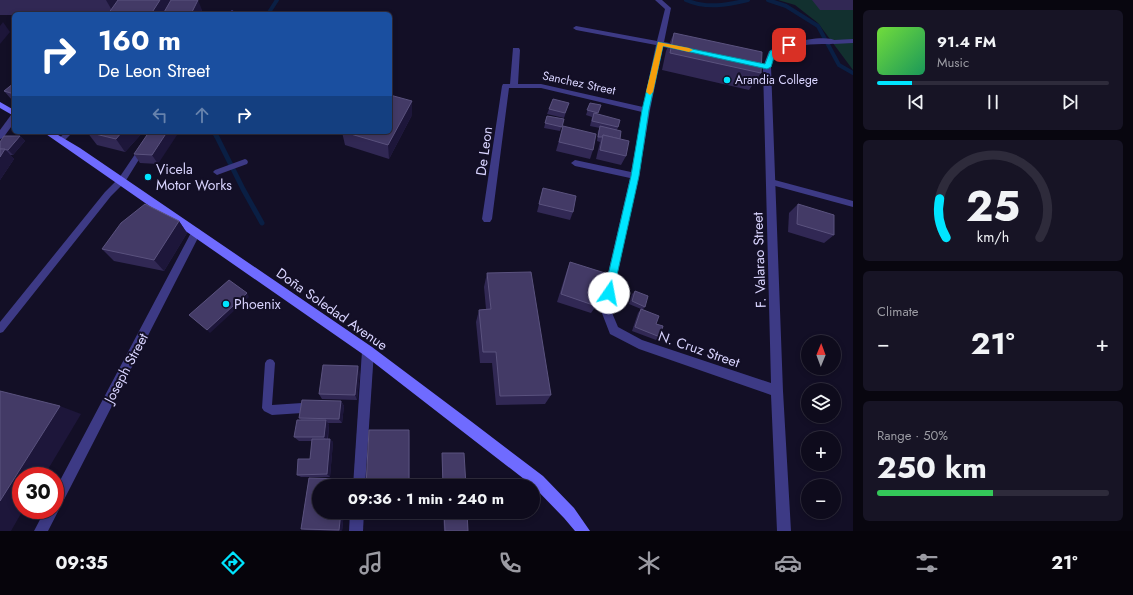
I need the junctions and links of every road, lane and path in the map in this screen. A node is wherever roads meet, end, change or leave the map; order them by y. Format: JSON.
{"nodes":[{"id":1,"x":658,"y":0,"type":"edge"},
{"id":2,"x":576,"y":28,"type":"dead end"},
{"id":3,"x":834,"y":42,"type":"joint"},
{"id":4,"x":853,"y":42,"type":"edge"},
{"id":5,"x":660,"y":44,"type":"junction"},
{"id":6,"x":516,"y":50,"type":"dead end"},
{"id":7,"x":691,"y":50,"type":"edge"},
{"id":8,"x":510,"y":86,"type":"junction"},
{"id":9,"x":0,"y":105,"type":"edge"},
{"id":10,"x":646,"y":110,"type":"junction"},
{"id":11,"x":12,"y":112,"type":"edge"},
{"id":12,"x":12,"y":120,"type":"edge"},
{"id":13,"x":50,"y":134,"type":"edge"},
{"id":14,"x":68,"y":134,"type":"edge"},
{"id":15,"x":152,"y":134,"type":"edge"},
{"id":16,"x":0,"y":136,"type":"edge"},
{"id":17,"x":61,"y":140,"type":"junction"},
{"id":18,"x":245,"y":162,"type":"dead end"},
{"id":19,"x":575,"y":163,"type":"dead end"},
{"id":20,"x":217,"y":172,"type":"dead end"},
{"id":21,"x":635,"y":176,"type":"junction"},
{"id":22,"x":122,"y":180,"type":"junction"},
{"id":23,"x":771,"y":182,"type":"junction"},
{"id":24,"x":853,"y":204,"type":"edge"},
{"id":25,"x":487,"y":219,"type":"dead end"},
{"id":26,"x":196,"y":232,"type":"junction"},
{"id":27,"x":0,"y":329,"type":"edge"},
{"id":28,"x":368,"y":351,"type":"junction"},
{"id":29,"x":270,"y":363,"type":"dead end"},
{"id":30,"x":777,"y":391,"type":"junction"},
{"id":31,"x":302,"y":408,"type":"edge"},
{"id":32,"x":358,"y":479,"type":"edge"},
{"id":33,"x":64,"y":487,"type":"edge"},
{"id":34,"x":47,"y":519,"type":"edge"},
{"id":35,"x":357,"y":519,"type":"edge"},
{"id":36,"x":41,"y":531,"type":"edge"},
{"id":37,"x":356,"y":531,"type":"edge"},
{"id":38,"x":582,"y":531,"type":"edge"},
{"id":39,"x":784,"y":531,"type":"edge"}],
"edges":[{"from":1,"to":5,"type":"street"},
{"from":2,"to":5,"type":"street"},
{"from":3,"to":4,"type":"lane"},
{"from":3,"to":23,"type":"street","name":"F. Valarao Street"},
{"from":5,"to":7,"type":"street"},
{"from":5,"to":10,"type":"street"},
{"from":6,"to":8,"type":"street","name":"De Leon"},
{"from":8,"to":10,"type":"street","name":"Sanchez Street"},
{"from":8,"to":25,"type":"street","name":"De Leon"},
{"from":9,"to":11,"type":"main road"},
{"from":10,"to":21,"type":"street"},
{"from":12,"to":16,"type":"street"},
{"from":13,"to":17,"type":"main road","name":"Doña Soledad Avenue"},
{"from":14,"to":17,"type":"lane"},
{"from":15,"to":22,"type":"lane"},
{"from":17,"to":22,"type":"main road","name":"Doña Soledad Avenue"},
{"from":18,"to":20,"type":"lane"},
{"from":19,"to":21,"type":"street"},
{"from":21,"to":30,"type":"street","name":"N. Cruz Street"},
{"from":22,"to":26,"type":"main road","name":"Doña Soledad Avenue"},
{"from":22,"to":27,"type":"lane"},
{"from":23,"to":24,"type":"lane"},
{"from":23,"to":30,"type":"street","name":"F. Valarao Street"},
{"from":26,"to":28,"type":"main road","name":"Doña Soledad Avenue"},
{"from":26,"to":33,"type":"street","name":"Joseph Street"},
{"from":28,"to":32,"type":"street"},
{"from":28,"to":38,"type":"main road","name":"Doña Soledad Avenue"},
{"from":29,"to":31,"type":"lane"},
{"from":30,"to":39,"type":"street","name":"F. Valarao Street"},
{"from":34,"to":36,"type":"street"},
{"from":35,"to":37,"type":"street"}]}
